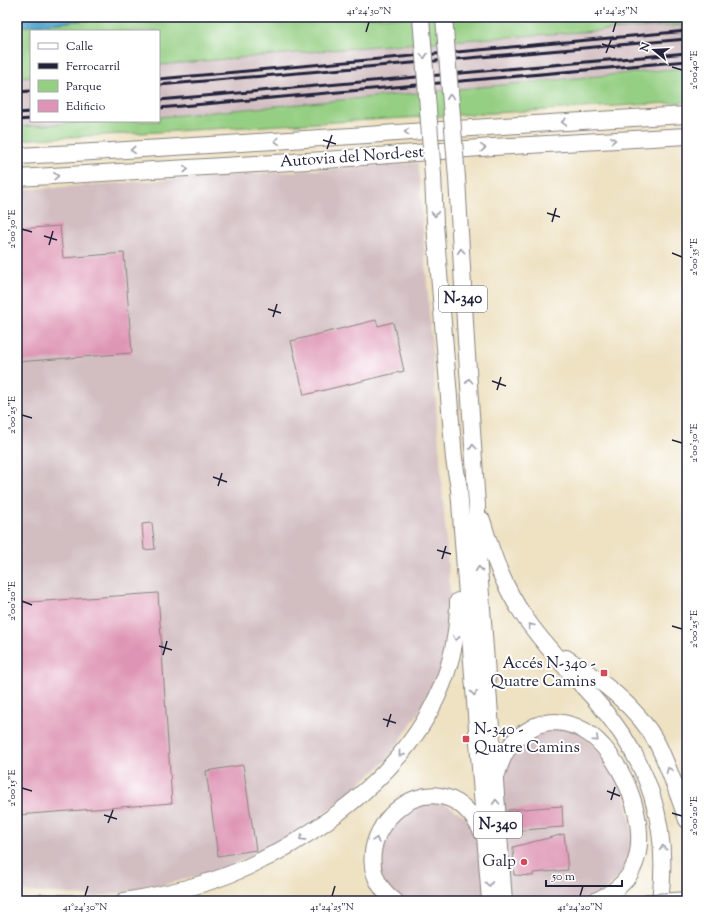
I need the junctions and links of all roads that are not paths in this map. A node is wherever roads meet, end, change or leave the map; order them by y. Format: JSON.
{"nodes":[{"id":1,"x":421,"y":17,"type":"edge"},
{"id":2,"x":444,"y":17,"type":"edge"},
{"id":3,"x":687,"y":115,"type":"edge"},
{"id":4,"x":687,"y":136,"type":"edge"},
{"id":5,"x":17,"y":156,"type":"edge"},
{"id":6,"x":17,"y":178,"type":"edge"},
{"id":7,"x":454,"y":459,"type":"junction"},
{"id":8,"x":478,"y":505,"type":"junction"},
{"id":9,"x":548,"y":647,"type":"junction"},
{"id":10,"x":495,"y":781,"type":"junction"},
{"id":11,"x":687,"y":820,"type":"edge"},
{"id":12,"x":485,"y":839,"type":"junction"},
{"id":13,"x":682,"y":899,"type":"dead end"},
{"id":14,"x":23,"y":901,"type":"edge"},
{"id":15,"x":72,"y":901,"type":"edge"},
{"id":16,"x":124,"y":901,"type":"edge"},
{"id":17,"x":395,"y":901,"type":"edge"},
{"id":18,"x":490,"y":901,"type":"edge"},
{"id":19,"x":504,"y":901,"type":"edge"},
{"id":20,"x":595,"y":901,"type":"edge"},
{"id":21,"x":645,"y":901,"type":"edge"},
{"id":22,"x":660,"y":901,"type":"edge"}],
"edges":[{"from":1,"to":7,"type":"highway","number":"N-340","one_way":true,"bridge":true},
{"from":8,"to":2,"type":"highway","number":"N-340","one_way":true,"bridge":true},
{"from":3,"to":5,"type":"highway","name":"Autovia del Nord-est","one_way":true},
{"from":6,"to":4,"type":"highway","name":"Autovia del Nord-est","one_way":true},
{"from":7,"to":12,"type":"highway","number":"N-340","one_way":true},
{"from":7,"to":16,"type":"highway","one_way":true},
{"from":9,"to":8,"type":"highway","one_way":true},
{"from":10,"to":8,"type":"highway","number":"N-340","one_way":true},
{"from":11,"to":9,"type":"highway","one_way":true},
{"from":22,"to":9,"type":"highway","one_way":true},
{"from":19,"to":10,"type":"highway","number":"N-340","one_way":true},
{"from":10,"to":20,"type":"highway","one_way":true},
{"from":17,"to":12,"type":"highway","one_way":true},
{"from":12,"to":18,"type":"highway","number":"N-340","one_way":true},
{"from":13,"to":21,"type":"main road","bridge":true},
{"from":14,"to":15,"type":"street"}]}
